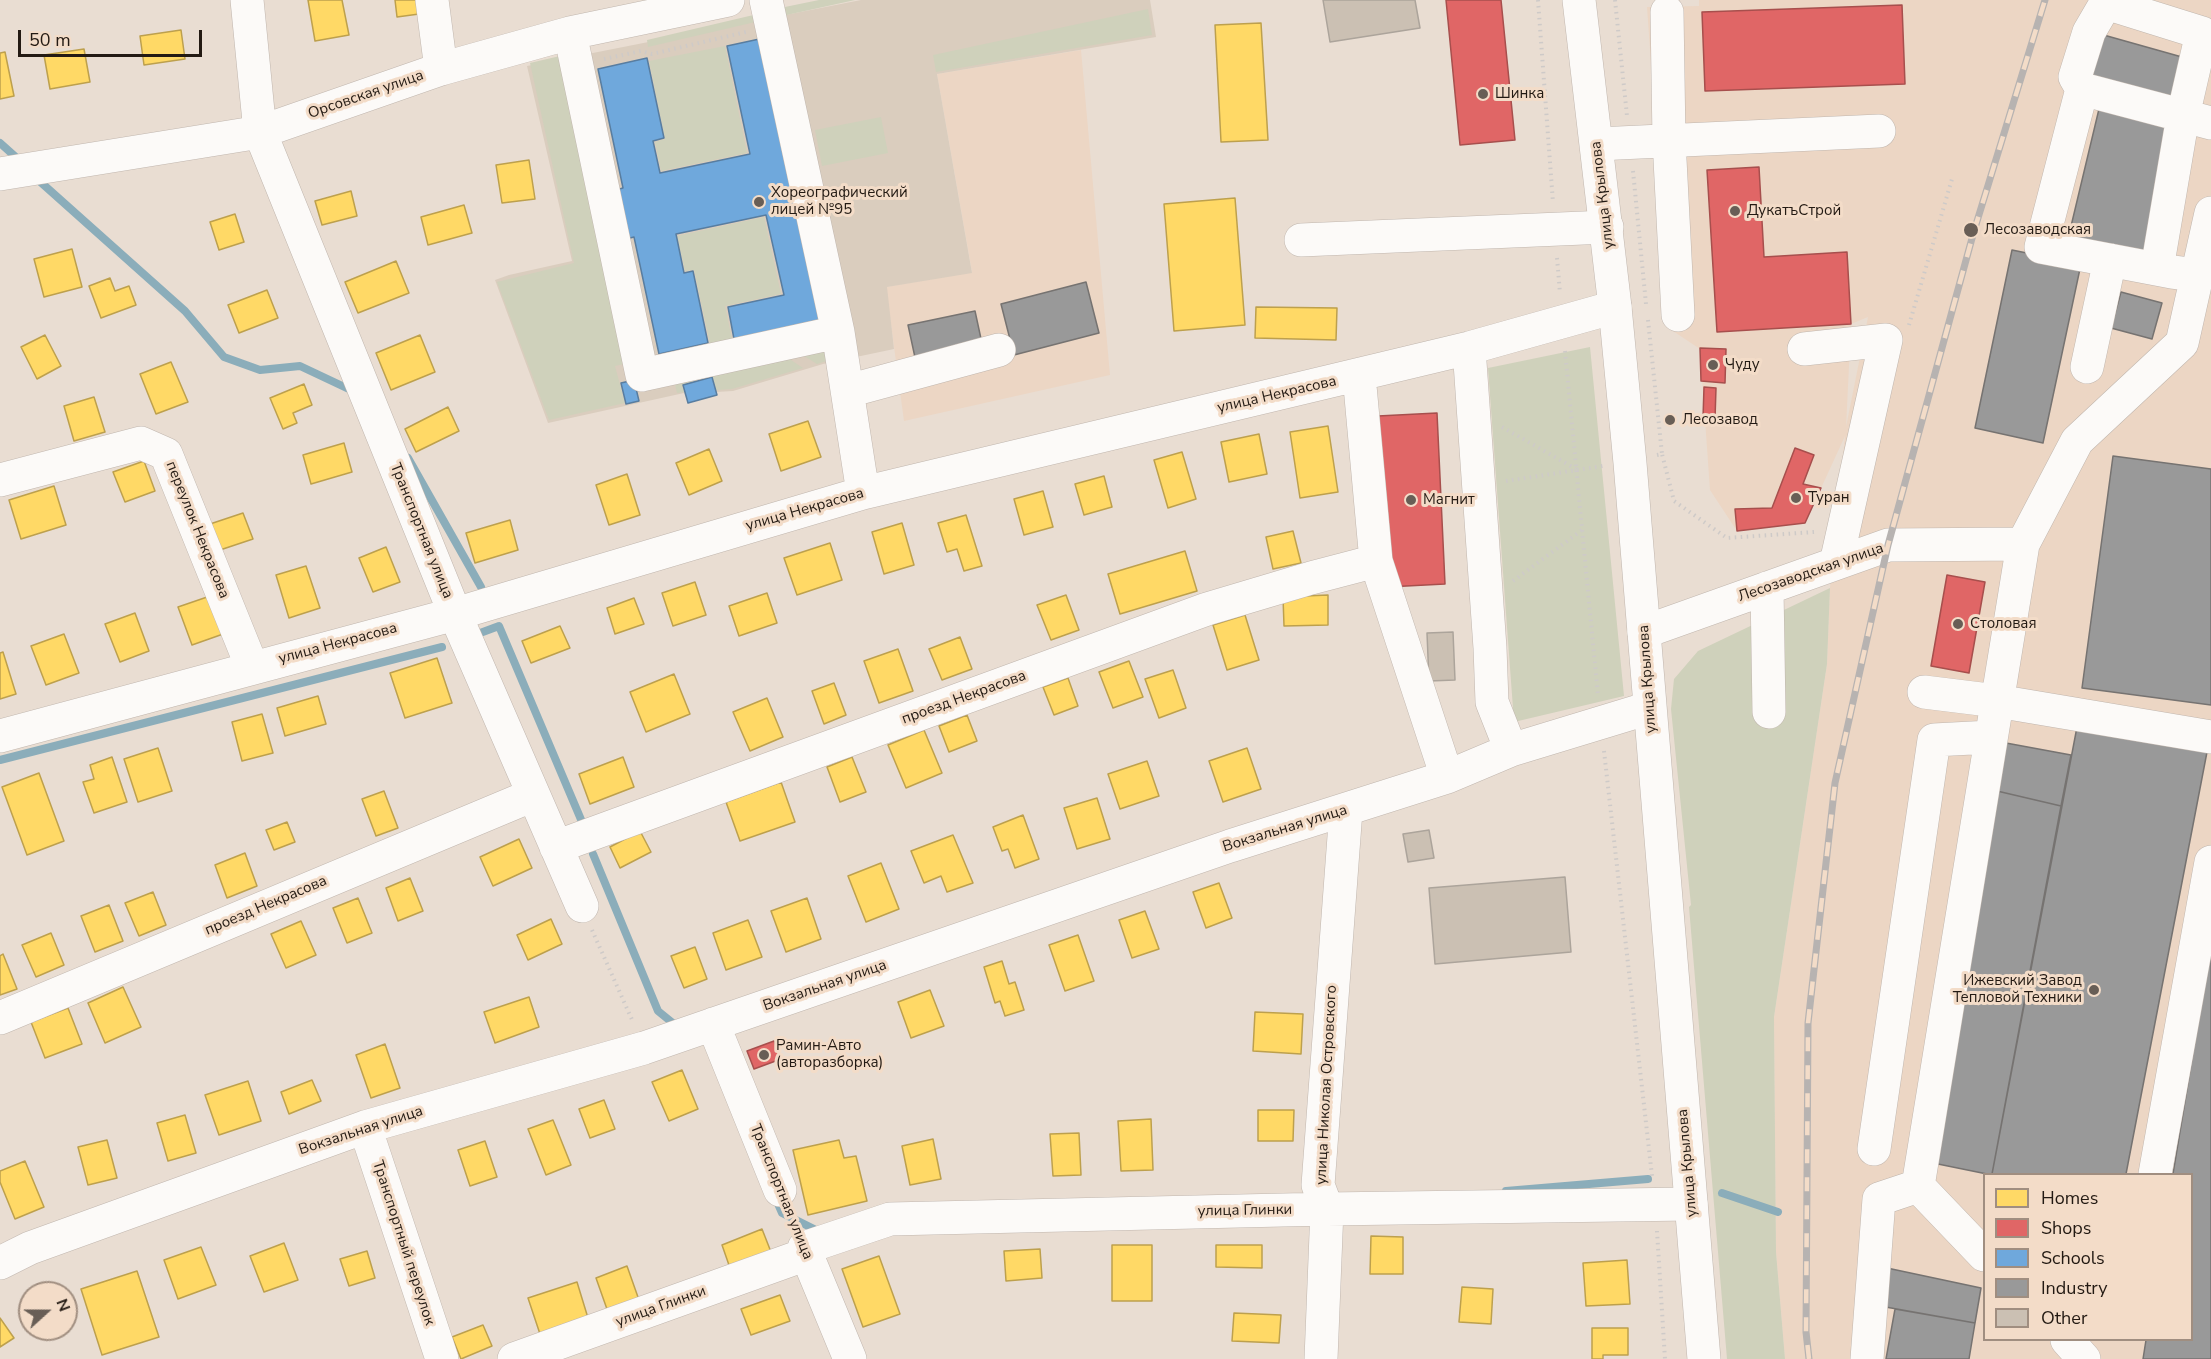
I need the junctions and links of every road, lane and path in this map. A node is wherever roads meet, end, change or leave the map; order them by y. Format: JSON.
{"nodes":[{"id":1,"x":247,"y":0,"type":"edge"},
{"id":2,"x":432,"y":0,"type":"edge"},
{"id":3,"x":728,"y":0,"type":"edge"},
{"id":4,"x":1538,"y":0,"type":"edge"},
{"id":5,"x":1580,"y":0,"type":"edge"},
{"id":6,"x":1615,"y":0,"type":"edge"},
{"id":7,"x":1667,"y":12,"type":"dead end"},
{"id":8,"x":770,"y":13,"type":"edge"},
{"id":9,"x":570,"y":33,"type":"junction"},
{"id":10,"x":575,"y":66,"type":"junction"},
{"id":11,"x":441,"y":69,"type":"junction"},
{"id":12,"x":2082,"y":89,"type":"junction"},
{"id":13,"x":2197,"y":119,"type":"edge"},
{"id":14,"x":1879,"y":131,"type":"dead end"},
{"id":15,"x":260,"y":132,"type":"junction"},
{"id":16,"x":1669,"y":140,"type":"junction"},
{"id":17,"x":1629,"y":142,"type":"junction"},
{"id":18,"x":1597,"y":144,"type":"junction"},
{"id":19,"x":0,"y":174,"type":"edge"},
{"id":20,"x":1952,"y":179,"type":"dead end"},
{"id":21,"x":2211,"y":213,"type":"edge"},
{"id":22,"x":1607,"y":227,"type":"junction"},
{"id":23,"x":1555,"y":229,"type":"junction"},
{"id":24,"x":1301,"y":240,"type":"dead end"},
{"id":25,"x":2110,"y":260,"type":"junction"},
{"id":26,"x":2157,"y":269,"type":"junction"},
{"id":27,"x":2197,"y":275,"type":"junction"},
{"id":28,"x":1615,"y":307,"type":"junction"},
{"id":29,"x":1678,"y":315,"type":"dead end"},
{"id":30,"x":2200,"y":316,"type":"edge"},
{"id":31,"x":1562,"y":322,"type":"junction"},
{"id":32,"x":1909,"y":326,"type":"dead end"},
{"id":33,"x":838,"y":332,"type":"junction"},
{"id":34,"x":1469,"y":348,"type":"junction"},
{"id":35,"x":999,"y":350,"type":"dead end"},
{"id":36,"x":1804,"y":350,"type":"dead end"},
{"id":37,"x":2087,"y":367,"type":"dead end"},
{"id":38,"x":1359,"y":375,"type":"junction"},
{"id":39,"x":848,"y":391,"type":"junction"},
{"id":40,"x":1473,"y":411,"type":"junction"},
{"id":41,"x":1662,"y":454,"type":"junction"},
{"id":42,"x":1630,"y":463,"type":"junction"},
{"id":43,"x":1577,"y":470,"type":"junction"},
{"id":44,"x":0,"y":480,"type":"edge"},
{"id":45,"x":1479,"y":486,"type":"junction"},
{"id":46,"x":863,"y":493,"type":"junction"},
{"id":47,"x":1846,"y":519,"type":"junction"},
{"id":48,"x":1582,"y":529,"type":"junction"},
{"id":49,"x":2023,"y":544,"type":"junction"},
{"id":50,"x":1376,"y":561,"type":"junction"},
{"id":51,"x":1836,"y":563,"type":"junction"},
{"id":52,"x":1767,"y":588,"type":"junction"},
{"id":53,"x":1487,"y":600,"type":"junction"},
{"id":54,"x":454,"y":614,"type":"junction"},
{"id":55,"x":1644,"y":632,"type":"junction"},
{"id":56,"x":252,"y":667,"type":"junction"},
{"id":57,"x":1924,"y":692,"type":"dead end"},
{"id":58,"x":1997,"y":701,"type":"junction"},
{"id":59,"x":1650,"y":708,"type":"junction"},
{"id":60,"x":1769,"y":712,"type":"dead end"},
{"id":61,"x":1601,"y":722,"type":"junction"},
{"id":62,"x":0,"y":736,"type":"edge"},
{"id":63,"x":1991,"y":737,"type":"junction"},
{"id":64,"x":2211,"y":737,"type":"edge"},
{"id":65,"x":1511,"y":750,"type":"junction"},
{"id":66,"x":1447,"y":777,"type":"junction"},
{"id":67,"x":533,"y":795,"type":"junction"},
{"id":68,"x":1346,"y":810,"type":"junction"},
{"id":69,"x":556,"y":847,"type":"junction"},
{"id":70,"x":2211,"y":862,"type":"edge"},
{"id":71,"x":582,"y":906,"type":"joint"},
{"id":72,"x":0,"y":1017,"type":"edge"},
{"id":73,"x":713,"y":1024,"type":"junction"},
{"id":74,"x":644,"y":1048,"type":"junction"},
{"id":75,"x":365,"y":1127,"type":"junction"},
{"id":76,"x":1874,"y":1149,"type":"dead end"},
{"id":77,"x":2155,"y":1173,"type":"edge"},
{"id":78,"x":1918,"y":1186,"type":"junction"},
{"id":79,"x":780,"y":1190,"type":"dead end"},
{"id":80,"x":1691,"y":1204,"type":"junction"},
{"id":81,"x":1655,"y":1205,"type":"junction"},
{"id":82,"x":1327,"y":1209,"type":"junction"},
{"id":83,"x":806,"y":1251,"type":"junction"},
{"id":84,"x":1983,"y":1254,"type":"edge"},
{"id":85,"x":0,"y":1263,"type":"edge"},
{"id":86,"x":2068,"y":1341,"type":"edge"},
{"id":87,"x":442,"y":1359,"type":"edge"},
{"id":88,"x":514,"y":1359,"type":"edge"},
{"id":89,"x":850,"y":1359,"type":"edge"},
{"id":90,"x":1321,"y":1359,"type":"edge"},
{"id":91,"x":1665,"y":1359,"type":"edge"},
{"id":92,"x":1704,"y":1359,"type":"edge"},
{"id":93,"x":1867,"y":1359,"type":"edge"},
{"id":94,"x":2084,"y":1359,"type":"edge"}],
"edges":[{"from":1,"to":15,"type":"street","name":"Транспортная улица"},
{"from":2,"to":11,"type":"street"},
{"from":3,"to":9,"type":"street","name":"Орсовская улица"},
{"from":4,"to":23,"type":"path"},
{"from":5,"to":18,"type":"street","name":"улица Крылова"},
{"from":6,"to":17,"type":"path"},
{"from":7,"to":16,"type":"street"},
{"from":8,"to":10,"type":"path"},
{"from":8,"to":33,"type":"street"},
{"from":9,"to":10,"type":"street"},
{"from":9,"to":11,"type":"street","name":"Орсовская улица"},
{"from":10,"to":33,"type":"street"},
{"from":11,"to":15,"type":"street","name":"Орсовская улица"},
{"from":12,"to":13,"type":"street"},
{"from":12,"to":13,"type":"street"},
{"from":12,"to":25,"type":"street"},
{"from":13,"to":26,"type":"street"},
{"from":14,"to":16,"type":"street"},
{"from":15,"to":19,"type":"street","name":"Орсовская улица"},
{"from":15,"to":54,"type":"street","name":"Транспортная улица"},
{"from":16,"to":17,"type":"street"},
{"from":16,"to":29,"type":"street"},
{"from":17,"to":18,"type":"street"},
{"from":17,"to":41,"type":"path"},
{"from":18,"to":22,"type":"street","name":"улица Крылова"},
{"from":20,"to":32,"type":"path"},
{"from":21,"to":27,"type":"street"},
{"from":22,"to":23,"type":"street"},
{"from":22,"to":28,"type":"street","name":"улица Крылова"},
{"from":23,"to":24,"type":"street"},
{"from":23,"to":31,"type":"path"},
{"from":25,"to":26,"type":"street"},
{"from":25,"to":37,"type":"street"},
{"from":26,"to":27,"type":"street"},
{"from":27,"to":30,"type":"street"},
{"from":28,"to":31,"type":"street","name":"улица Некрасова"},
{"from":28,"to":42,"type":"street","name":"улица Крылова"},
{"from":30,"to":49,"type":"street"},
{"from":31,"to":34,"type":"street","name":"улица Некрасова"},
{"from":31,"to":43,"type":"path"},
{"from":33,"to":39,"type":"street"},
{"from":34,"to":38,"type":"street","name":"улица Некрасова"},
{"from":34,"to":40,"type":"street"},
{"from":35,"to":39,"type":"street"},
{"from":36,"to":47,"type":"street"},
{"from":38,"to":46,"type":"street","name":"улица Некрасова"},
{"from":38,"to":50,"type":"street"},
{"from":39,"to":46,"type":"street"},
{"from":40,"to":43,"type":"path"},
{"from":40,"to":45,"type":"street"},
{"from":41,"to":42,"type":"path"},
{"from":41,"to":47,"type":"path"},
{"from":42,"to":43,"type":"path"},
{"from":42,"to":55,"type":"street","name":"улица Крылова"},
{"from":43,"to":45,"type":"path"},
{"from":43,"to":48,"type":"path"},
{"from":44,"to":56,"type":"street","name":"переулок Некрасова"},
{"from":45,"to":53,"type":"street"},
{"from":46,"to":54,"type":"street","name":"улица Некрасова"},
{"from":47,"to":51,"type":"street"},
{"from":48,"to":53,"type":"path"},
{"from":48,"to":61,"type":"path"},
{"from":49,"to":51,"type":"street","name":"Лесозаводская улица"},
{"from":49,"to":58,"type":"street"},
{"from":50,"to":66,"type":"street"},
{"from":50,"to":69,"type":"street","name":"проезд Некрасова"},
{"from":51,"to":52,"type":"street","name":"Лесозаводская улица"},
{"from":52,"to":55,"type":"street","name":"Лесозаводская улица"},
{"from":52,"to":60,"type":"street"},
{"from":53,"to":65,"type":"street"},
{"from":54,"to":56,"type":"street","name":"улица Некрасова"},
{"from":54,"to":67,"type":"street","name":"Транспортная улица"},
{"from":55,"to":59,"type":"street","name":"улица Крылова"},
{"from":56,"to":62,"type":"street","name":"улица Некрасова"},
{"from":57,"to":58,"type":"street"},
{"from":58,"to":63,"type":"street"},
{"from":58,"to":64,"type":"street"},
{"from":59,"to":61,"type":"street","name":"Вокзальная улица"},
{"from":59,"to":80,"type":"street","name":"улица Крылова"},
{"from":61,"to":65,"type":"street","name":"Вокзальная улица"},
{"from":61,"to":81,"type":"path"},
{"from":63,"to":76,"type":"street"},
{"from":63,"to":78,"type":"street"},
{"from":65,"to":66,"type":"street","name":"Вокзальная улица"},
{"from":66,"to":68,"type":"street","name":"Вокзальная улица"},
{"from":67,"to":69,"type":"street","name":"Транспортная улица"},
{"from":67,"to":72,"type":"street","name":"проезд Некрасова"},
{"from":68,"to":73,"type":"street","name":"Вокзальная улица"},
{"from":68,"to":82,"type":"street","name":"улица Николая Островского"},
{"from":69,"to":71,"type":"street","name":"Транспортная улица"},
{"from":70,"to":77,"type":"street"},
{"from":71,"to":74,"type":"path"},
{"from":73,"to":74,"type":"street","name":"Вокзальная улица"},
{"from":73,"to":79,"type":"street","name":"Транспортная улица"},
{"from":74,"to":75,"type":"street","name":"Вокзальная улица"},
{"from":75,"to":85,"type":"street","name":"Вокзальная улица"},
{"from":75,"to":87,"type":"street","name":"Транспортный переулок"},
{"from":78,"to":84,"type":"street"},
{"from":78,"to":93,"type":"street"},
{"from":80,"to":81,"type":"street","name":"улица Глинки"},
{"from":80,"to":92,"type":"street","name":"улица Крылова"},
{"from":81,"to":82,"type":"street","name":"улица Глинки"},
{"from":81,"to":91,"type":"path"},
{"from":82,"to":83,"type":"street","name":"улица Глинки"},
{"from":82,"to":90,"type":"street","name":"улица Николая Островского"},
{"from":83,"to":88,"type":"street","name":"улица Глинки"},
{"from":83,"to":89,"type":"street","name":"Транспортная улица"},
{"from":86,"to":94,"type":"street"}]}
